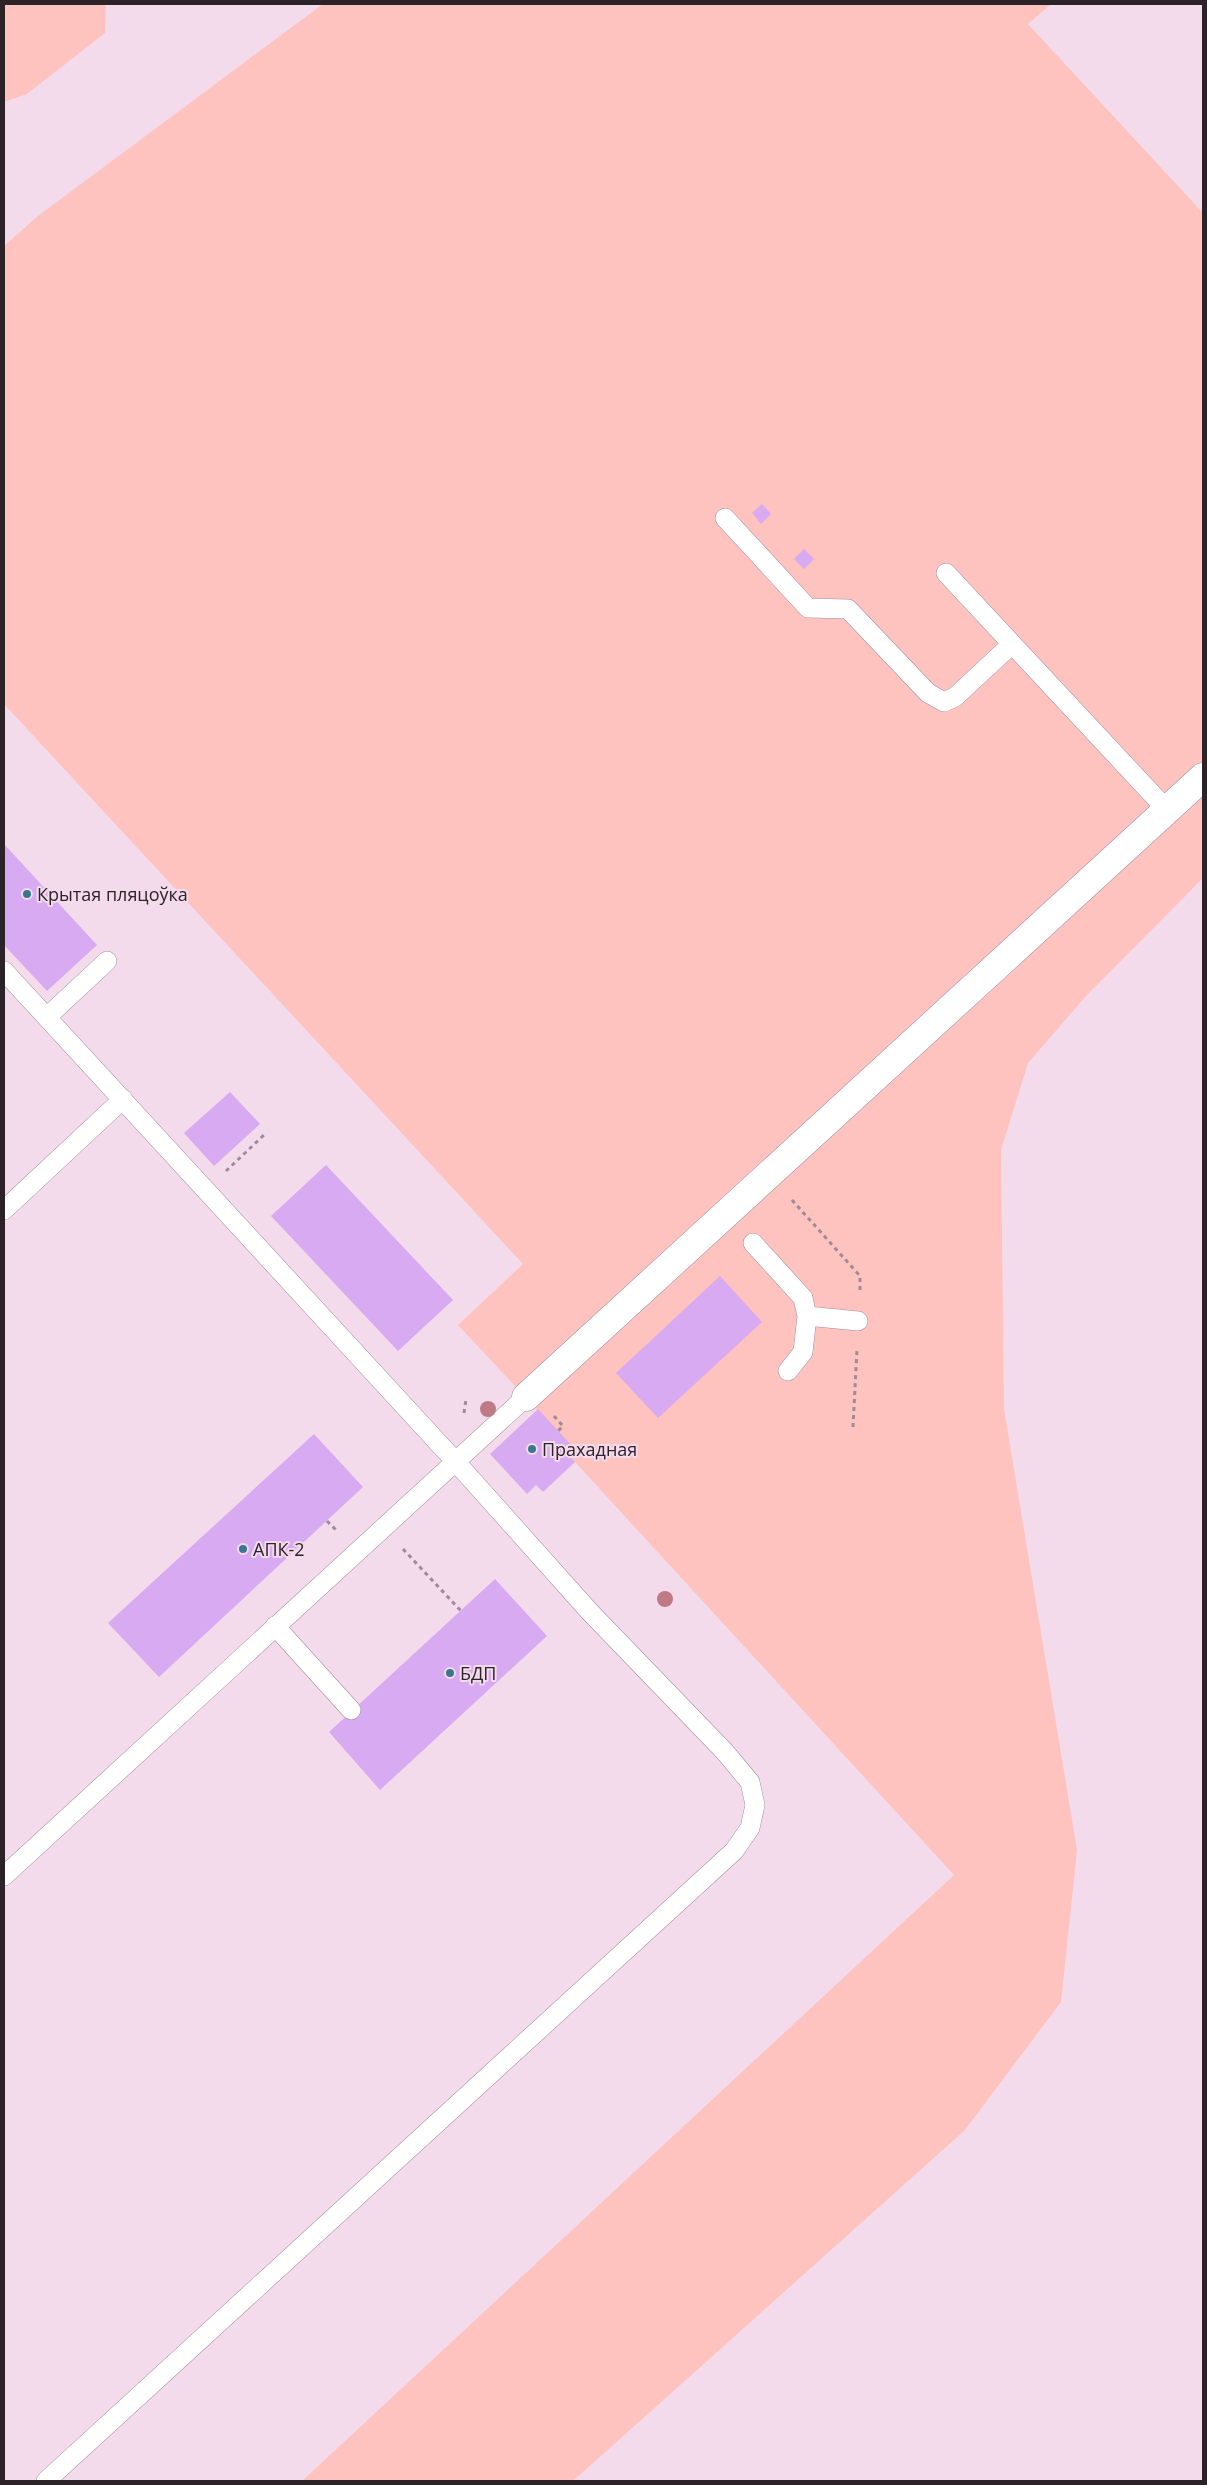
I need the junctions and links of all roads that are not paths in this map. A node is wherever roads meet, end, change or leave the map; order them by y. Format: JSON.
{"nodes":[{"id":1,"x":725,"y":518,"type":"dead end"},
{"id":2,"x":946,"y":573,"type":"dead end"},
{"id":3,"x":1012,"y":644,"type":"junction"},
{"id":4,"x":1203,"y":777,"type":"edge"},
{"id":5,"x":1167,"y":810,"type":"junction"},
{"id":6,"x":107,"y":961,"type":"dead end"},
{"id":7,"x":4,"y":971,"type":"edge"},
{"id":8,"x":47,"y":1017,"type":"junction"},
{"id":9,"x":123,"y":1099,"type":"junction"},
{"id":10,"x":4,"y":1210,"type":"edge"},
{"id":11,"x":753,"y":1243,"type":"dead end"},
{"id":12,"x":808,"y":1316,"type":"junction"},
{"id":13,"x":858,"y":1321,"type":"dead end"},
{"id":14,"x":788,"y":1371,"type":"dead end"},
{"id":15,"x":526,"y":1397,"type":"joint"},
{"id":16,"x":455,"y":1461,"type":"junction"},
{"id":17,"x":275,"y":1626,"type":"junction"},
{"id":18,"x":351,"y":1710,"type":"dead end"},
{"id":19,"x":4,"y":1876,"type":"edge"},
{"id":20,"x":46,"y":2481,"type":"edge"}],
"edges":[{"from":1,"to":3,"type":"lane"},
{"from":2,"to":3,"type":"lane"},
{"from":3,"to":5,"type":"lane"},
{"from":4,"to":5,"type":"street"},
{"from":5,"to":15,"type":"street"},
{"from":6,"to":8,"type":"lane"},
{"from":7,"to":8,"type":"lane"},
{"from":8,"to":9,"type":"lane"},
{"from":9,"to":10,"type":"lane"},
{"from":9,"to":16,"type":"lane"},
{"from":11,"to":12,"type":"lane"},
{"from":12,"to":13,"type":"lane"},
{"from":12,"to":14,"type":"lane"},
{"from":15,"to":16,"type":"lane"},
{"from":16,"to":17,"type":"lane"},
{"from":16,"to":20,"type":"lane"},
{"from":17,"to":18,"type":"lane"},
{"from":17,"to":19,"type":"lane"}]}
